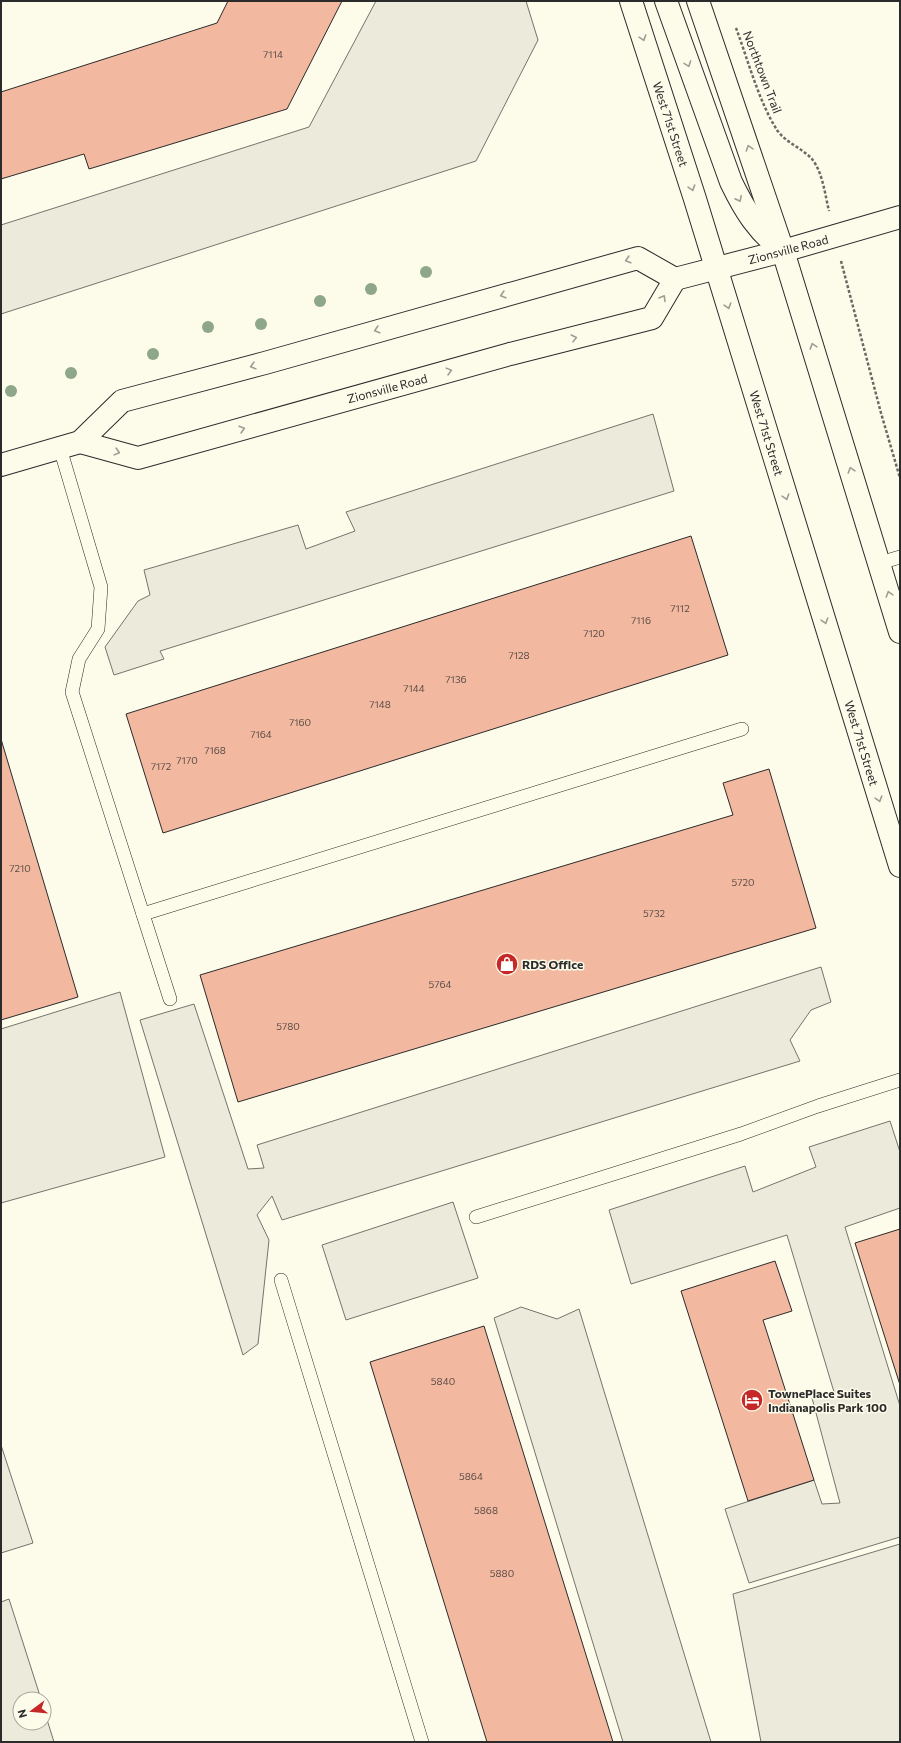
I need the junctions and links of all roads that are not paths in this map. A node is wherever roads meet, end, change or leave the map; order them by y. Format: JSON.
{"nodes":[{"id":1,"x":631,"y":1,"type":"edge"},
{"id":2,"x":666,"y":1,"type":"edge"},
{"id":3,"x":698,"y":1,"type":"edge"},
{"id":4,"x":900,"y":217,"type":"edge"},
{"id":5,"x":783,"y":251,"type":"junction"},
{"id":6,"x":716,"y":268,"type":"junction"},
{"id":7,"x":675,"y":279,"type":"junction"},
{"id":8,"x":70,"y":445,"type":"junction"},
{"id":9,"x":1,"y":465,"type":"edge"},
{"id":10,"x":890,"y":560,"type":"edge"},
{"id":11,"x":900,"y":632,"type":"edge"},
{"id":12,"x":742,"y":729,"type":"dead end"},
{"id":13,"x":900,"y":866,"type":"edge"},
{"id":14,"x":143,"y":914,"type":"junction"},
{"id":15,"x":170,"y":999,"type":"dead end"},
{"id":16,"x":900,"y":1080,"type":"edge"},
{"id":17,"x":476,"y":1217,"type":"dead end"},
{"id":18,"x":281,"y":1280,"type":"dead end"},
{"id":19,"x":422,"y":1742,"type":"edge"}],
"edges":[{"from":1,"to":6,"type":"main road","name":"West 71st Street","one_way":true},
{"from":2,"to":5,"type":"main road","one_way":true},
{"from":5,"to":3,"type":"main road","one_way":true},
{"from":4,"to":5,"type":"main road","name":"Zionsville Road"},
{"from":5,"to":6,"type":"main road","name":"Zionsville Road"},
{"from":10,"to":5,"type":"main road","one_way":true},
{"from":6,"to":7,"type":"main road","name":"Zionsville Road"},
{"from":6,"to":13,"type":"main road","name":"West 71st Street","one_way":true},
{"from":7,"to":8,"type":"main road","one_way":true},
{"from":8,"to":7,"type":"main road","name":"Zionsville Road","one_way":true},
{"from":8,"to":9,"type":"main road"},
{"from":8,"to":14,"type":"lane"},
{"from":11,"to":10,"type":"main road","one_way":true},
{"from":12,"to":14,"type":"lane"},
{"from":14,"to":15,"type":"lane"},
{"from":16,"to":17,"type":"lane"},
{"from":18,"to":19,"type":"lane"}]}
